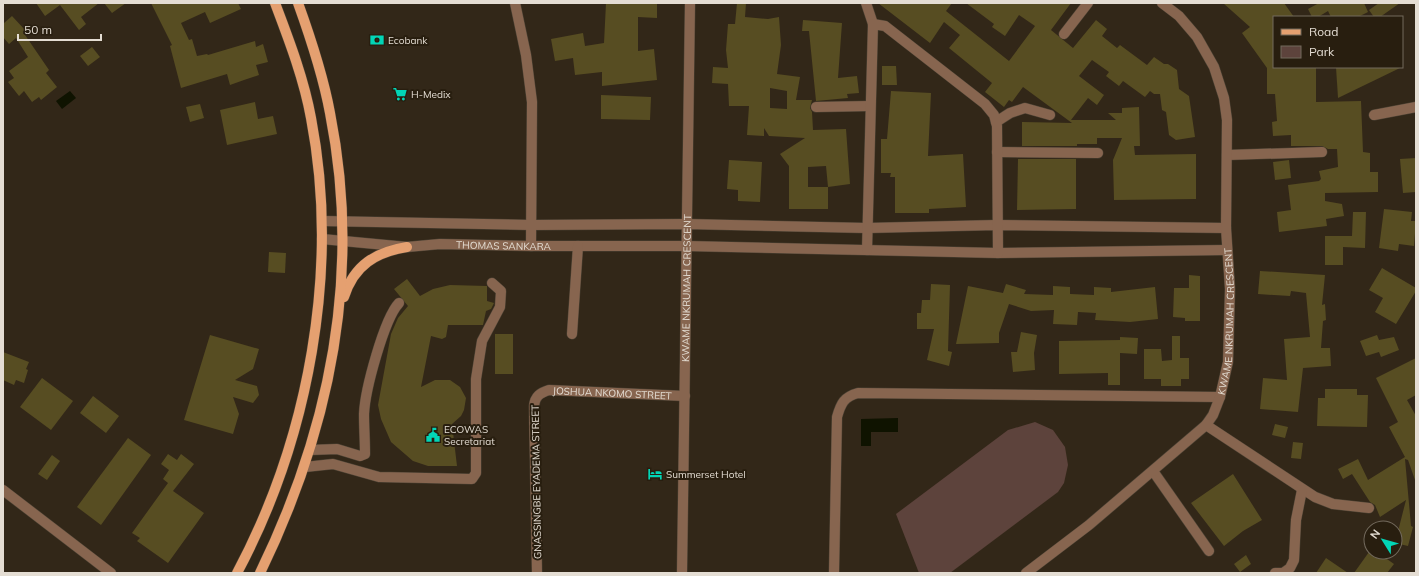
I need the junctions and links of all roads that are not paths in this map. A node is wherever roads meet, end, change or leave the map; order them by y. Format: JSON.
{"nodes":[{"id":1,"x":275,"y":3,"type":"edge"},
{"id":2,"x":298,"y":3,"type":"edge"},
{"id":3,"x":515,"y":3,"type":"edge"},
{"id":4,"x":690,"y":3,"type":"edge"},
{"id":5,"x":866,"y":3,"type":"edge"},
{"id":6,"x":1088,"y":3,"type":"edge"},
{"id":7,"x":1162,"y":3,"type":"edge"},
{"id":8,"x":873,"y":24,"type":"junction"},
{"id":9,"x":1064,"y":34,"type":"dead end"},
{"id":10,"x":870,"y":106,"type":"junction"},
{"id":11,"x":816,"y":107,"type":"dead end"},
{"id":12,"x":1416,"y":107,"type":"edge"},
{"id":13,"x":1050,"y":115,"type":"dead end"},
{"id":14,"x":1374,"y":115,"type":"dead end"},
{"id":15,"x":996,"y":122,"type":"junction"},
{"id":16,"x":997,"y":152,"type":"junction"},
{"id":17,"x":1322,"y":152,"type":"dead end"},
{"id":18,"x":1098,"y":153,"type":"dead end"},
{"id":19,"x":1227,"y":156,"type":"junction"},
{"id":20,"x":322,"y":221,"type":"junction"},
{"id":21,"x":343,"y":222,"type":"junction"},
{"id":22,"x":686,"y":224,"type":"junction"},
{"id":23,"x":531,"y":225,"type":"junction"},
{"id":24,"x":997,"y":225,"type":"junction"},
{"id":25,"x":867,"y":228,"type":"junction"},
{"id":26,"x":1226,"y":228,"type":"junction"},
{"id":27,"x":322,"y":239,"type":"junction"},
{"id":28,"x":343,"y":241,"type":"junction"},
{"id":29,"x":407,"y":246,"type":"junction"},
{"id":30,"x":531,"y":246,"type":"junction"},
{"id":31,"x":578,"y":246,"type":"junction"},
{"id":32,"x":686,"y":246,"type":"junction"},
{"id":33,"x":867,"y":250,"type":"junction"},
{"id":34,"x":1227,"y":250,"type":"junction"},
{"id":35,"x":998,"y":253,"type":"junction"},
{"id":36,"x":492,"y":283,"type":"dead end"},
{"id":37,"x":399,"y":303,"type":"dead end"},
{"id":38,"x":340,"y":306,"type":"junction"},
{"id":39,"x":572,"y":334,"type":"dead end"},
{"id":40,"x":539,"y":394,"type":"joint"},
{"id":41,"x":685,"y":396,"type":"junction"},
{"id":42,"x":1220,"y":397,"type":"junction"},
{"id":43,"x":1206,"y":425,"type":"junction"},
{"id":44,"x":310,"y":450,"type":"junction"},
{"id":45,"x":305,"y":467,"type":"junction"},
{"id":46,"x":1153,"y":471,"type":"junction"},
{"id":47,"x":3,"y":490,"type":"edge"},
{"id":48,"x":1302,"y":490,"type":"junction"},
{"id":49,"x":1369,"y":508,"type":"dead end"},
{"id":50,"x":1210,"y":551,"type":"dead end"},
{"id":51,"x":110,"y":573,"type":"edge"},
{"id":52,"x":236,"y":573,"type":"edge"},
{"id":53,"x":260,"y":573,"type":"edge"},
{"id":54,"x":537,"y":573,"type":"edge"},
{"id":55,"x":682,"y":573,"type":"edge"},
{"id":56,"x":834,"y":573,"type":"edge"},
{"id":57,"x":1026,"y":573,"type":"edge"},
{"id":58,"x":1275,"y":573,"type":"edge"}],
"edges":[{"from":1,"to":20,"type":"main road"},
{"from":2,"to":21,"type":"main road"},
{"from":3,"to":23,"type":"street"},
{"from":4,"to":22,"type":"street","name":"KWAME NKRUMAH CRESCENT"},
{"from":5,"to":8,"type":"street"},
{"from":6,"to":9,"type":"street"},
{"from":7,"to":19,"type":"street","name":"KWAME NKRUMAH CRESCENT"},
{"from":8,"to":10,"type":"street"},
{"from":8,"to":15,"type":"street"},
{"from":10,"to":11,"type":"street"},
{"from":10,"to":25,"type":"street"},
{"from":12,"to":14,"type":"street"},
{"from":13,"to":15,"type":"street"},
{"from":15,"to":16,"type":"street"},
{"from":16,"to":18,"type":"street"},
{"from":16,"to":24,"type":"street"},
{"from":17,"to":19,"type":"street"},
{"from":19,"to":26,"type":"street","name":"KWAME NKRUMAH CRESCENT"},
{"from":20,"to":21,"type":"street"},
{"from":20,"to":27,"type":"main road"},
{"from":21,"to":23,"type":"street"},
{"from":21,"to":28,"type":"main road"},
{"from":22,"to":23,"type":"street"},
{"from":22,"to":25,"type":"street"},
{"from":22,"to":32,"type":"street","name":"KWAME NKRUMAH CRESCENT"},
{"from":23,"to":30,"type":"street"},
{"from":24,"to":25,"type":"street"},
{"from":24,"to":26,"type":"street"},
{"from":24,"to":35,"type":"street"},
{"from":25,"to":33,"type":"street"},
{"from":26,"to":34,"type":"street","name":"KWAME NKRUMAH CRESCENT"},
{"from":27,"to":28,"type":"street","name":"THOMAS SANKARA"},
{"from":27,"to":52,"type":"main road"},
{"from":28,"to":29,"type":"street","name":"THOMAS SANKARA"},
{"from":28,"to":38,"type":"main road"},
{"from":29,"to":30,"type":"street","name":"THOMAS SANKARA"},
{"from":29,"to":38,"type":"main road"},
{"from":30,"to":31,"type":"street","name":"THOMAS SANKARA"},
{"from":31,"to":32,"type":"street","name":"THOMAS SANKARA"},
{"from":31,"to":39,"type":"street"},
{"from":32,"to":33,"type":"street","name":"THOMAS SANKARA"},
{"from":32,"to":41,"type":"street","name":"KWAME NKRUMAH CRESCENT"},
{"from":33,"to":35,"type":"street","name":"THOMAS SANKARA"},
{"from":34,"to":35,"type":"street","name":"THOMAS SANKARA"},
{"from":34,"to":42,"type":"street","name":"KWAME NKRUMAH CRESCENT"},
{"from":36,"to":45,"type":"street"},
{"from":37,"to":44,"type":"street"},
{"from":38,"to":44,"type":"main road"},
{"from":40,"to":41,"type":"street","name":"JOSHUA NKOMO STREET"},
{"from":40,"to":54,"type":"street","name":"GNASSINGBE EYADEMA STREET"},
{"from":41,"to":55,"type":"street","name":"KWAME NKRUMAH CRESCENT"},
{"from":42,"to":43,"type":"street","name":"KWAME NKRUMAH CRESCENT"},
{"from":42,"to":56,"type":"street"},
{"from":43,"to":46,"type":"street","name":"KWAME NKRUMAH CRESCENT"},
{"from":43,"to":48,"type":"street"},
{"from":44,"to":45,"type":"main road"},
{"from":45,"to":53,"type":"main road"},
{"from":46,"to":50,"type":"street"},
{"from":46,"to":57,"type":"street","name":"KWAME NKRUMAH CRESCENT"},
{"from":47,"to":51,"type":"street"},
{"from":48,"to":49,"type":"street"},
{"from":48,"to":58,"type":"street"}]}
